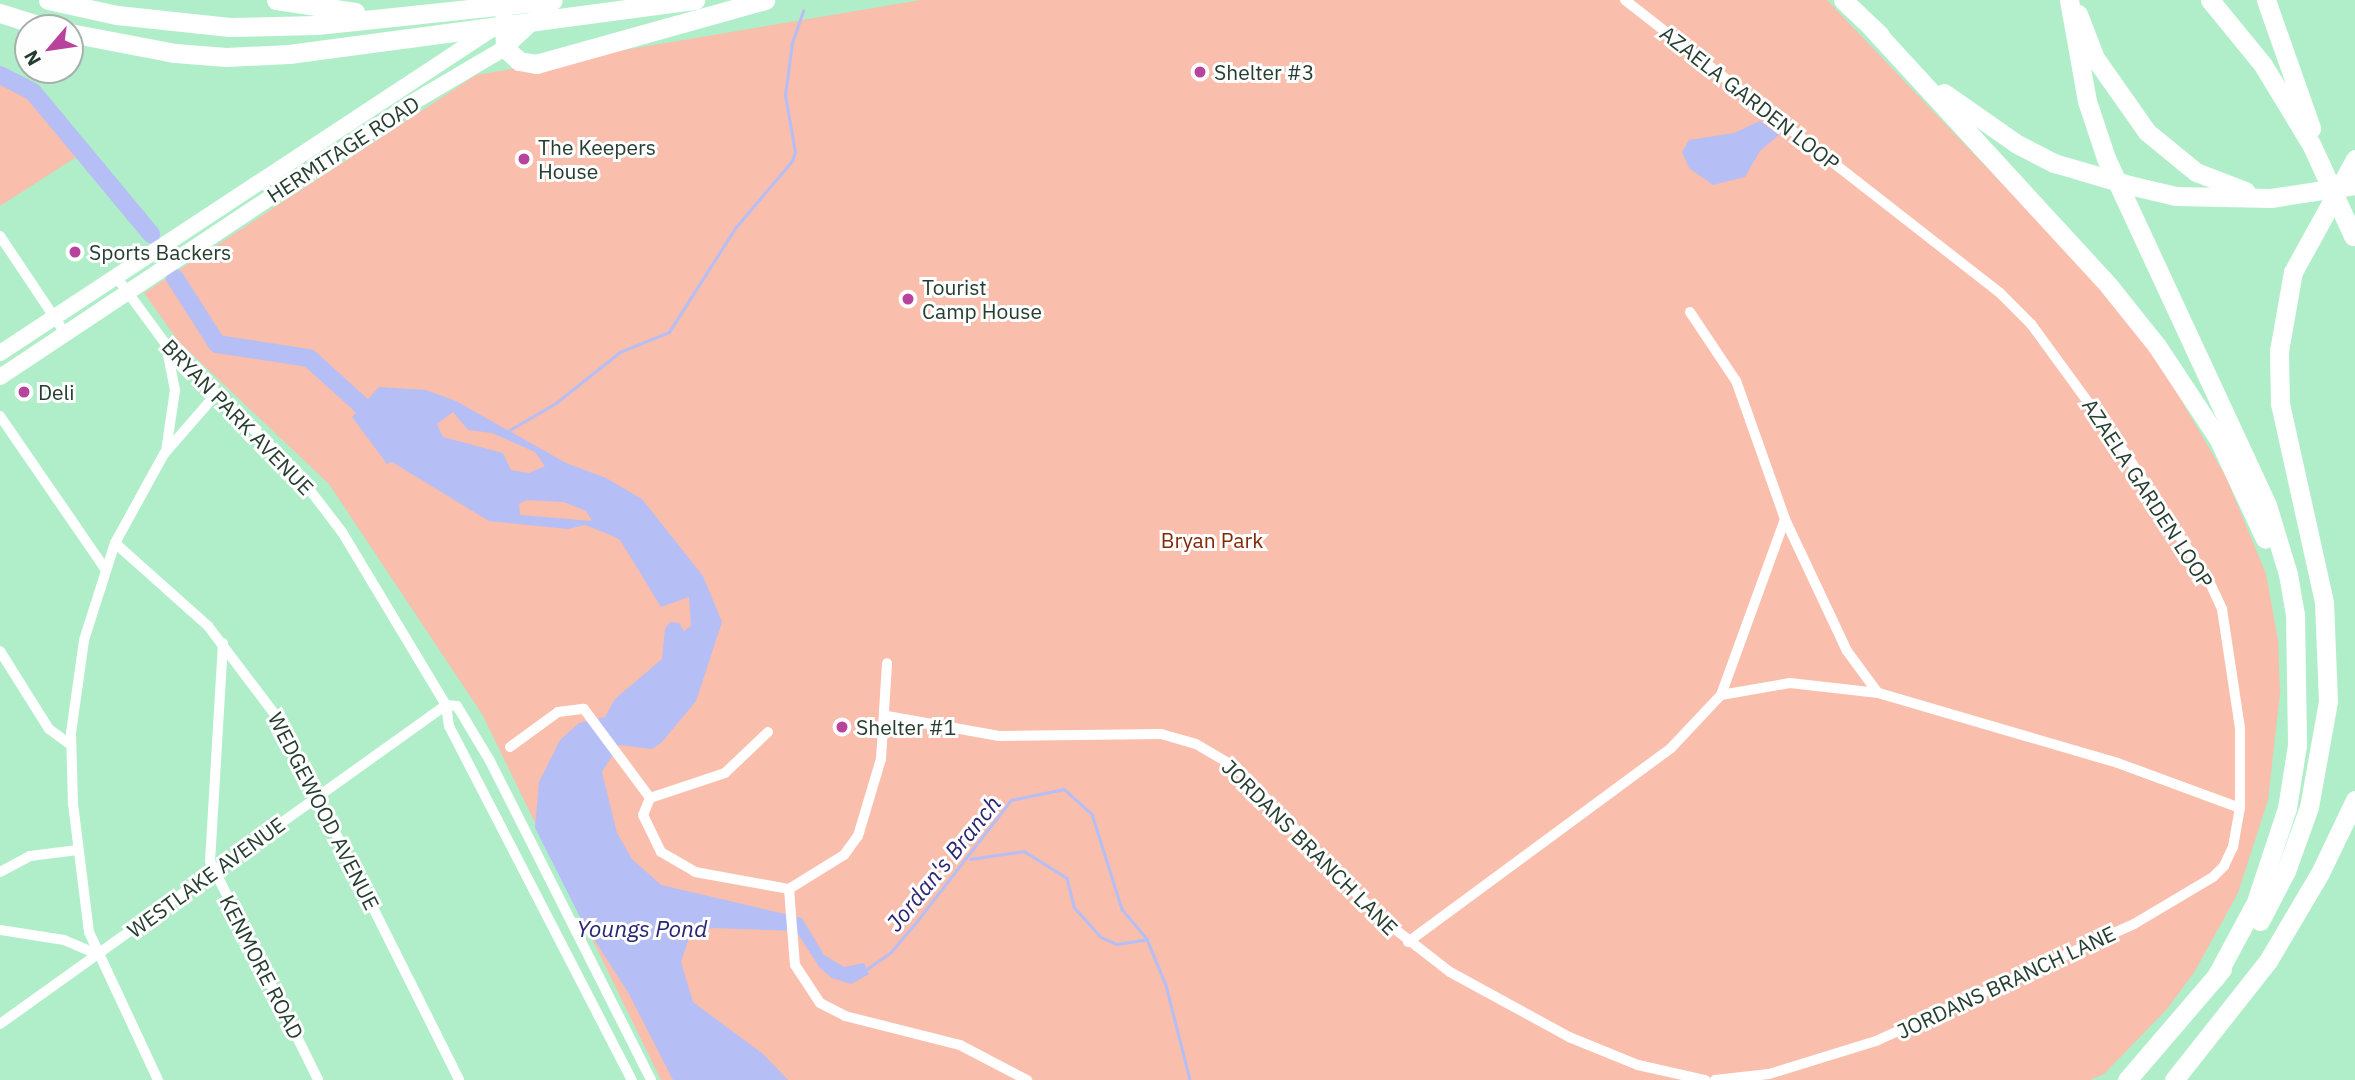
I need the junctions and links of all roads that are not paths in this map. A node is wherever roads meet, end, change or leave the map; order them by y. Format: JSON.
{"nodes":[{"id":1,"x":48,"y":0,"type":"edge"},
{"id":2,"x":276,"y":0,"type":"edge"},
{"id":3,"x":524,"y":0,"type":"edge"},
{"id":4,"x":553,"y":0,"type":"edge"},
{"id":5,"x":695,"y":0,"type":"edge"},
{"id":6,"x":765,"y":0,"type":"edge"},
{"id":7,"x":1625,"y":0,"type":"edge"},
{"id":8,"x":1843,"y":0,"type":"edge"},
{"id":9,"x":2058,"y":0,"type":"edge"},
{"id":10,"x":2071,"y":0,"type":"edge"},
{"id":11,"x":2210,"y":0,"type":"edge"},
{"id":12,"x":2266,"y":0,"type":"edge"},
{"id":13,"x":422,"y":12,"type":"junction"},
{"id":14,"x":504,"y":19,"type":"junction"},
{"id":15,"x":1872,"y":28,"type":"junction"},
{"id":16,"x":84,"y":36,"type":"edge"},
{"id":17,"x":509,"y":41,"type":"junction"},
{"id":18,"x":2101,"y":156,"type":"junction"},
{"id":19,"x":2355,"y":159,"type":"edge"},
{"id":20,"x":2355,"y":185,"type":"edge"},
{"id":21,"x":2272,"y":198,"type":"junction"},
{"id":22,"x":0,"y":236,"type":"edge"},
{"id":23,"x":2354,"y":239,"type":"edge"},
{"id":24,"x":115,"y":275,"type":"junction"},
{"id":25,"x":127,"y":291,"type":"junction"},
{"id":26,"x":1690,"y":312,"type":"dead end"},
{"id":27,"x":54,"y":316,"type":"junction"},
{"id":28,"x":65,"y":332,"type":"junction"},
{"id":29,"x":165,"y":343,"type":"junction"},
{"id":30,"x":0,"y":353,"type":"edge"},
{"id":31,"x":0,"y":377,"type":"edge"},
{"id":32,"x":217,"y":393,"type":"junction"},
{"id":33,"x":0,"y":416,"type":"edge"},
{"id":34,"x":164,"y":454,"type":"junction"},
{"id":35,"x":1786,"y":519,"type":"junction"},
{"id":36,"x":115,"y":543,"type":"junction"},
{"id":37,"x":105,"y":569,"type":"junction"},
{"id":38,"x":223,"y":643,"type":"junction"},
{"id":39,"x":0,"y":652,"type":"edge"},
{"id":40,"x":2298,"y":659,"type":"junction"},
{"id":41,"x":887,"y":663,"type":"dead end"},
{"id":42,"x":1878,"y":693,"type":"junction"},
{"id":43,"x":1721,"y":695,"type":"junction"},
{"id":44,"x":446,"y":705,"type":"junction"},
{"id":45,"x":887,"y":716,"type":"junction"},
{"id":46,"x":768,"y":732,"type":"dead end"},
{"id":47,"x":71,"y":745,"type":"junction"},
{"id":48,"x":510,"y":747,"type":"dead end"},
{"id":49,"x":319,"y":796,"type":"junction"},
{"id":50,"x":650,"y":798,"type":"junction"},
{"id":51,"x":2355,"y":800,"type":"edge"},
{"id":52,"x":2240,"y":808,"type":"junction"},
{"id":53,"x":79,"y":850,"type":"junction"},
{"id":54,"x":0,"y":854,"type":"edge"},
{"id":55,"x":4,"y":868,"type":"edge"},
{"id":56,"x":214,"y":871,"type":"junction"},
{"id":57,"x":789,"y":889,"type":"junction"},
{"id":58,"x":0,"y":930,"type":"edge"},
{"id":59,"x":1408,"y":942,"type":"junction"},
{"id":60,"x":97,"y":954,"type":"junction"},
{"id":61,"x":2215,"y":978,"type":"junction"},
{"id":62,"x":0,"y":1024,"type":"edge"},
{"id":63,"x":158,"y":1080,"type":"edge"},
{"id":64,"x":318,"y":1080,"type":"edge"},
{"id":65,"x":459,"y":1080,"type":"edge"},
{"id":66,"x":632,"y":1080,"type":"edge"},
{"id":67,"x":651,"y":1080,"type":"edge"},
{"id":68,"x":1027,"y":1080,"type":"edge"},
{"id":69,"x":1705,"y":1080,"type":"edge"},
{"id":70,"x":1715,"y":1080,"type":"edge"},
{"id":71,"x":2127,"y":1080,"type":"edge"},
{"id":72,"x":2174,"y":1080,"type":"edge"}],
"edges":[{"from":1,"to":13,"type":"highway"},
{"from":2,"to":13,"type":"highway"},
{"from":3,"to":14,"type":"main road","name":"HERMITAGE ROAD"},
{"from":4,"to":13,"type":"highway"},
{"from":4,"to":17,"type":"main road","name":"HERMITAGE ROAD"},
{"from":5,"to":16,"type":"highway"},
{"from":6,"to":17,"type":"highway"},
{"from":7,"to":52,"type":"street","name":"AZAELA GARDEN LOOP"},
{"from":8,"to":15,"type":"highway"},
{"from":9,"to":18,"type":"highway"},
{"from":10,"to":18,"type":"highway"},
{"from":10,"to":21,"type":"highway"},
{"from":11,"to":23,"type":"highway"},
{"from":12,"to":23,"type":"highway"},
{"from":14,"to":17,"type":"highway"},
{"from":14,"to":24,"type":"main road","name":"HERMITAGE ROAD"},
{"from":15,"to":21,"type":"highway"},
{"from":15,"to":40,"type":"highway"},
{"from":17,"to":25,"type":"main road","name":"HERMITAGE ROAD"},
{"from":18,"to":40,"type":"highway"},
{"from":19,"to":61,"type":"highway"},
{"from":20,"to":21,"type":"highway"},
{"from":22,"to":27,"type":"street"},
{"from":24,"to":25,"type":"street","name":"BRYAN PARK AVENUE"},
{"from":24,"to":27,"type":"main road","name":"HERMITAGE ROAD"},
{"from":25,"to":28,"type":"main road","name":"HERMITAGE ROAD"},
{"from":25,"to":29,"type":"street","name":"BRYAN PARK AVENUE"},
{"from":26,"to":35,"type":"street"},
{"from":27,"to":28,"type":"street"},
{"from":27,"to":30,"type":"main road","name":"HERMITAGE ROAD"},
{"from":28,"to":31,"type":"main road","name":"HERMITAGE ROAD"},
{"from":29,"to":32,"type":"street","name":"BRYAN PARK AVENUE"},
{"from":29,"to":34,"type":"street"},
{"from":32,"to":34,"type":"street"},
{"from":32,"to":44,"type":"street","name":"BRYAN PARK AVENUE"},
{"from":33,"to":37,"type":"street"},
{"from":34,"to":36,"type":"street"},
{"from":35,"to":42,"type":"street"},
{"from":35,"to":43,"type":"street"},
{"from":36,"to":37,"type":"street"},
{"from":36,"to":38,"type":"street","name":"WEDGEWOOD AVENUE"},
{"from":37,"to":47,"type":"street"},
{"from":38,"to":49,"type":"street","name":"WEDGEWOOD AVENUE"},
{"from":38,"to":56,"type":"street","name":"KENMORE ROAD"},
{"from":39,"to":47,"type":"street"},
{"from":40,"to":61,"type":"highway"},
{"from":41,"to":45,"type":"street"},
{"from":42,"to":43,"type":"street"},
{"from":42,"to":52,"type":"street"},
{"from":43,"to":59,"type":"street"},
{"from":44,"to":49,"type":"street","name":"WESTLAKE AVENUE"},
{"from":44,"to":66,"type":"street","name":"BRYAN PARK AVENUE"},
{"from":44,"to":67,"type":"street","name":"BRYAN PARK AVENUE"},
{"from":45,"to":57,"type":"street"},
{"from":45,"to":59,"type":"street","name":"JORDANS BRANCH LANE"},
{"from":46,"to":50,"type":"street"},
{"from":47,"to":53,"type":"street"},
{"from":48,"to":50,"type":"street"},
{"from":49,"to":56,"type":"street","name":"WESTLAKE AVENUE"},
{"from":49,"to":65,"type":"street","name":"WEDGEWOOD AVENUE"},
{"from":50,"to":57,"type":"street"},
{"from":51,"to":72,"type":"highway"},
{"from":52,"to":70,"type":"street","name":"JORDANS BRANCH LANE"},
{"from":53,"to":55,"type":"street"},
{"from":53,"to":60,"type":"street"},
{"from":54,"to":55,"type":"street"},
{"from":56,"to":60,"type":"street","name":"WESTLAKE AVENUE"},
{"from":56,"to":64,"type":"street","name":"KENMORE ROAD"},
{"from":57,"to":68,"type":"street"},
{"from":58,"to":60,"type":"street"},
{"from":59,"to":69,"type":"street","name":"JORDANS BRANCH LANE"},
{"from":60,"to":62,"type":"street","name":"WESTLAKE AVENUE"},
{"from":60,"to":63,"type":"street"},
{"from":61,"to":71,"type":"highway"}]}
